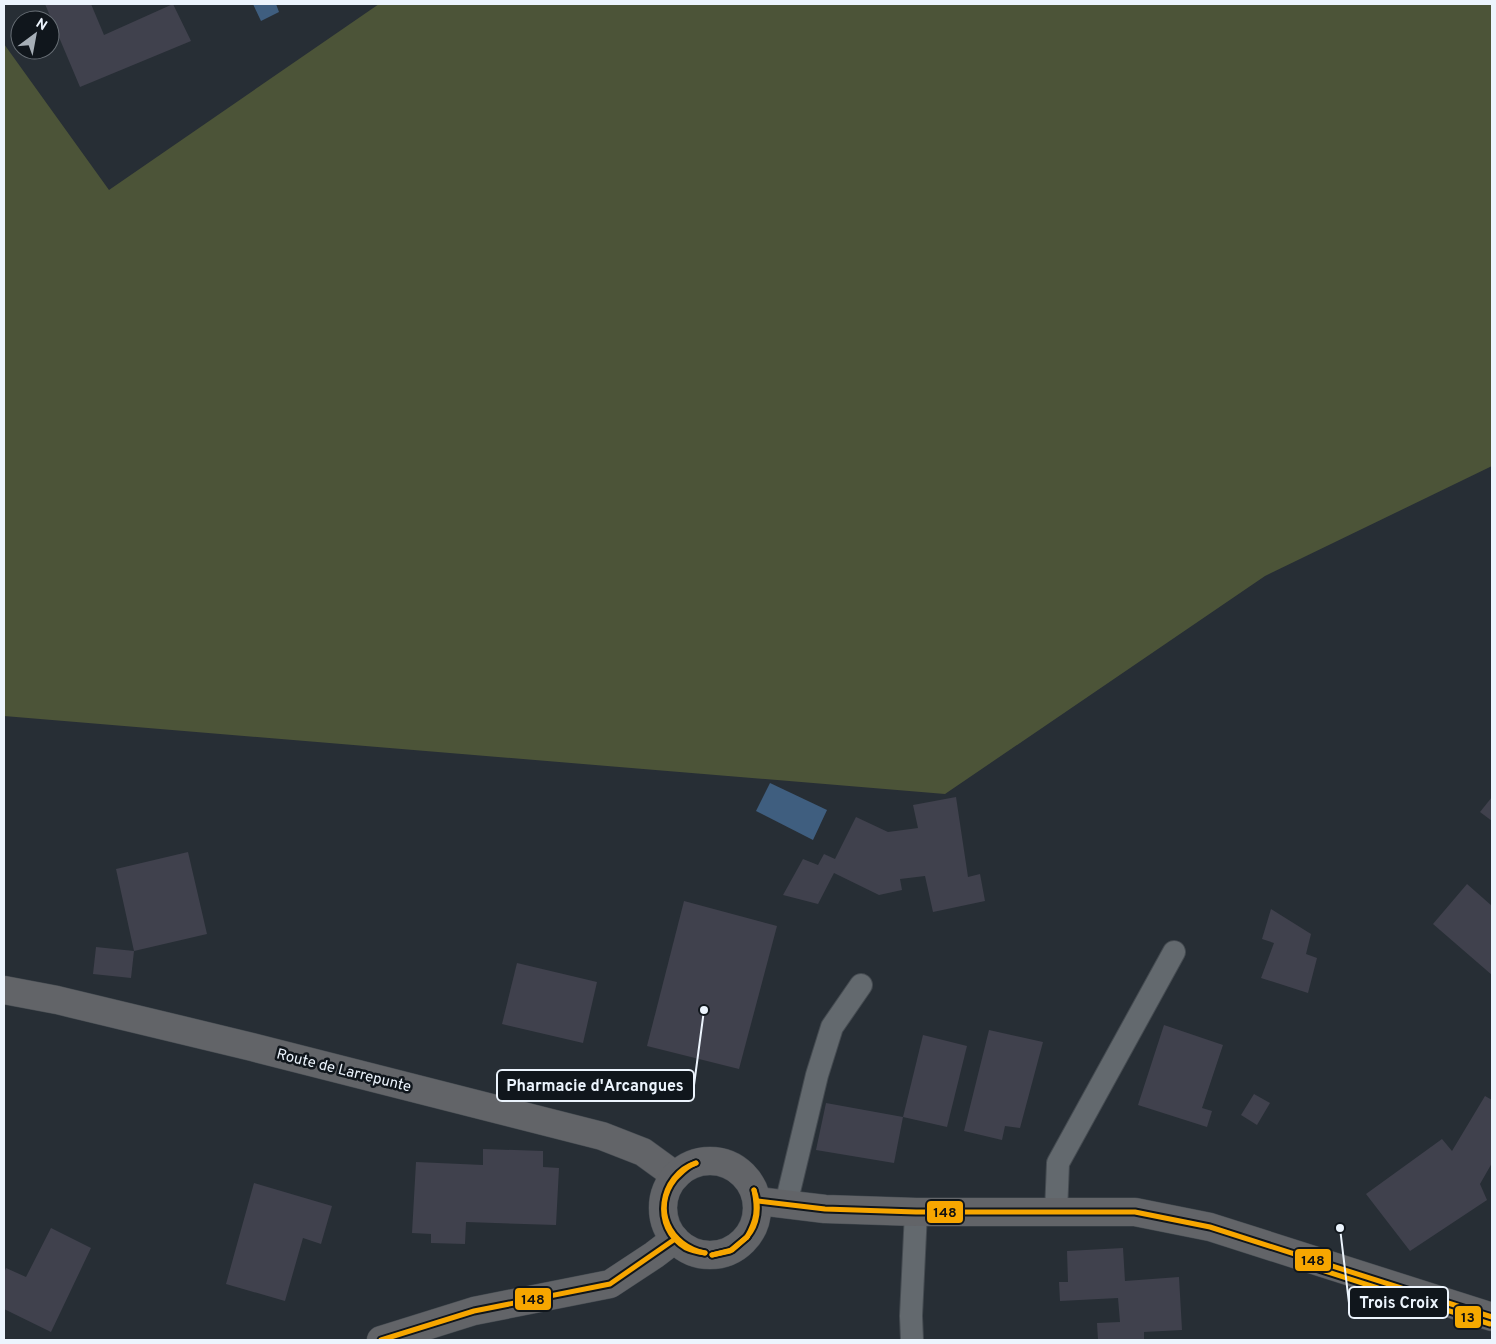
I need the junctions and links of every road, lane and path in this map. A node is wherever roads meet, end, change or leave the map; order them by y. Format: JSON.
{"nodes":[{"id":1,"x":1174,"y":952,"type":"dead end"},
{"id":2,"x":861,"y":985,"type":"dead end"},
{"id":3,"x":4,"y":990,"type":"edge"},
{"id":4,"x":676,"y":1176,"type":"junction"},
{"id":5,"x":758,"y":1201,"type":"junction"},
{"id":6,"x":786,"y":1204,"type":"junction"},
{"id":7,"x":916,"y":1212,"type":"junction"},
{"id":8,"x":1056,"y":1212,"type":"junction"},
{"id":9,"x":675,"y":1239,"type":"junction"},
{"id":10,"x":1492,"y":1317,"type":"edge"},
{"id":11,"x":381,"y":1340,"type":"edge"},
{"id":12,"x":912,"y":1340,"type":"edge"}],
"edges":[{"from":1,"to":8,"type":"lane"},
{"from":2,"to":6,"type":"lane"},
{"from":3,"to":4,"type":"main road","name":"Route de Larrepunte"},
{"from":4,"to":5,"type":"main road"},
{"from":4,"to":9,"type":"main road"},
{"from":5,"to":6,"type":"main road"},
{"from":5,"to":9,"type":"main road"},
{"from":6,"to":7,"type":"main road"},
{"from":7,"to":8,"type":"main road"},
{"from":7,"to":12,"type":"lane"},
{"from":8,"to":10,"type":"main road"},
{"from":9,"to":11,"type":"main road"}]}
